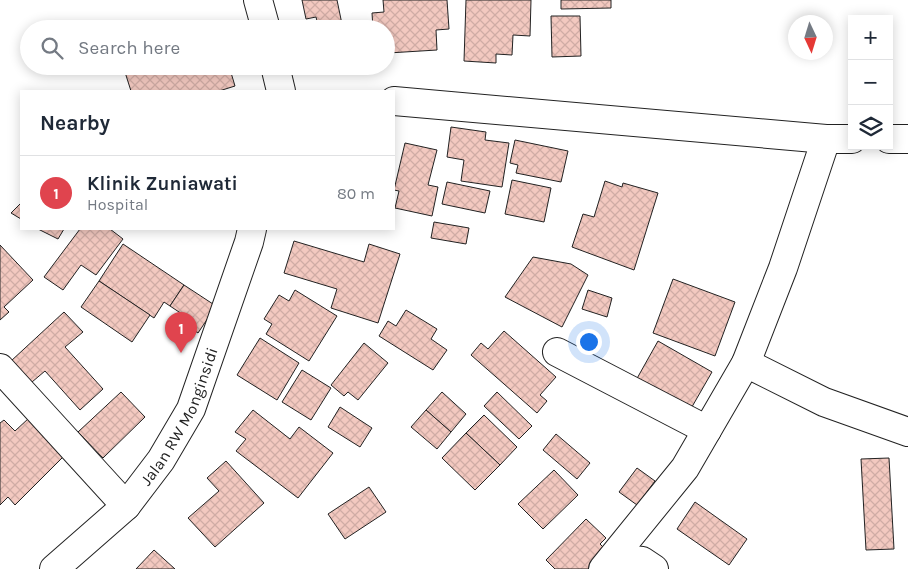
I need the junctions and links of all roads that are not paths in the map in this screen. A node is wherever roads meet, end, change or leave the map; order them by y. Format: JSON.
{"nodes":[{"id":1,"x":258,"y":0,"type":"edge"},
{"id":2,"x":264,"y":20,"type":"edge"},
{"id":3,"x":277,"y":75,"type":"edge"},
{"id":4,"x":281,"y":90,"type":"edge"},
{"id":5,"x":395,"y":101,"type":"edge"},
{"id":6,"x":839,"y":139,"type":"edge"},
{"id":7,"x":893,"y":139,"type":"edge"},
{"id":8,"x":908,"y":139,"type":"edge"},
{"id":9,"x":252,"y":230,"type":"edge"},
{"id":10,"x":557,"y":352,"type":"dead end"},
{"id":11,"x":746,"y":363,"type":"junction"},
{"id":12,"x":0,"y":368,"type":"edge"},
{"id":13,"x":707,"y":430,"type":"junction"},
{"id":14,"x":908,"y":432,"type":"edge"},
{"id":15,"x":126,"y":506,"type":"junction"},
{"id":16,"x":608,"y":564,"type":"edge"},
{"id":17,"x":54,"y":569,"type":"edge"},
{"id":18,"x":654,"y":569,"type":"edge"}],
"edges":[{"from":1,"to":2,"type":"street"},
{"from":3,"to":4,"type":"street"},
{"from":5,"to":6,"type":"street"},
{"from":6,"to":11,"type":"street"},
{"from":7,"to":8,"type":"street"},
{"from":9,"to":15,"type":"street","name":"Jalan RW Monginsidi"},
{"from":10,"to":13,"type":"street"},
{"from":11,"to":13,"type":"street"},
{"from":11,"to":14,"type":"street"},
{"from":12,"to":15,"type":"street"},
{"from":13,"to":16,"type":"street"},
{"from":15,"to":17,"type":"street","name":"Jalan RW Monginsidi"},
{"from":16,"to":18,"type":"street"}]}
